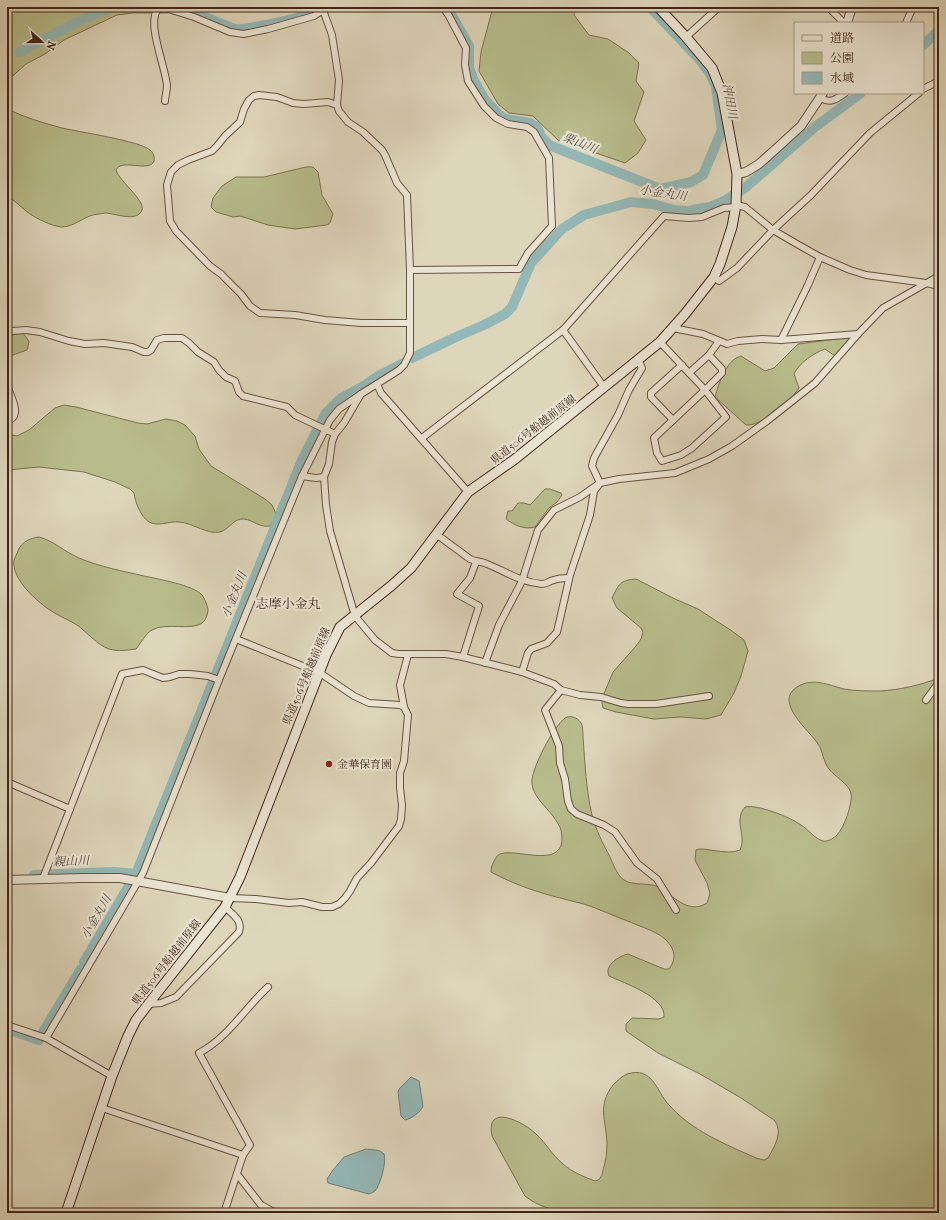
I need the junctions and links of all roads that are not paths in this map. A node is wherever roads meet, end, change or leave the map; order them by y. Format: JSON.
{"nodes":[{"id":1,"x":442,"y":7,"type":"edge"},
{"id":2,"x":658,"y":7,"type":"edge"},
{"id":3,"x":719,"y":7,"type":"edge"},
{"id":4,"x":828,"y":7,"type":"edge"},
{"id":5,"x":852,"y":7,"type":"edge"},
{"id":6,"x":913,"y":7,"type":"edge"},
{"id":7,"x":323,"y":9,"type":"edge"},
{"id":8,"x":843,"y":22,"type":"edge"},
{"id":9,"x":847,"y":22,"type":"edge"},
{"id":10,"x":906,"y":22,"type":"edge"},
{"id":11,"x":686,"y":36,"type":"junction"},
{"id":12,"x":939,"y":81,"type":"edge"},
{"id":13,"x":924,"y":89,"type":"edge"},
{"id":14,"x":844,"y":94,"type":"edge"},
{"id":15,"x":917,"y":94,"type":"edge"},
{"id":16,"x":822,"y":95,"type":"edge"},
{"id":17,"x":164,"y":101,"type":"dead end"},
{"id":18,"x":337,"y":105,"type":"junction"},
{"id":19,"x":737,"y":174,"type":"junction"},
{"id":20,"x":736,"y":206,"type":"junction"},
{"id":21,"x":773,"y":230,"type":"junction"},
{"id":22,"x":820,"y":257,"type":"junction"},
{"id":23,"x":410,"y":270,"type":"junction"},
{"id":24,"x":939,"y":276,"type":"edge"},
{"id":25,"x":714,"y":277,"type":"junction"},
{"id":26,"x":926,"y":283,"type":"junction"},
{"id":27,"x":939,"y":286,"type":"edge"},
{"id":28,"x":409,"y":322,"type":"junction"},
{"id":29,"x":673,"y":328,"type":"junction"},
{"id":30,"x":563,"y":330,"type":"junction"},
{"id":31,"x":858,"y":334,"type":"junction"},
{"id":32,"x":7,"y":335,"type":"edge"},
{"id":33,"x":781,"y":340,"type":"junction"},
{"id":34,"x":719,"y":341,"type":"junction"},
{"id":35,"x":660,"y":342,"type":"junction"},
{"id":36,"x":709,"y":355,"type":"junction"},
{"id":37,"x":638,"y":359,"type":"junction"},
{"id":38,"x":682,"y":365,"type":"junction"},
{"id":39,"x":689,"y":373,"type":"junction"},
{"id":40,"x":377,"y":384,"type":"junction"},
{"id":41,"x":7,"y":386,"type":"edge"},
{"id":42,"x":604,"y":387,"type":"junction"},
{"id":43,"x":705,"y":390,"type":"junction"},
{"id":44,"x":361,"y":394,"type":"junction"},
{"id":45,"x":7,"y":420,"type":"edge"},
{"id":46,"x":673,"y":420,"type":"junction"},
{"id":47,"x":325,"y":429,"type":"junction"},
{"id":48,"x":335,"y":434,"type":"junction"},
{"id":49,"x":422,"y":438,"type":"junction"},
{"id":50,"x":302,"y":476,"type":"junction"},
{"id":51,"x":324,"y":477,"type":"junction"},
{"id":52,"x":600,"y":483,"type":"junction"},
{"id":53,"x":468,"y":492,"type":"junction"},
{"id":54,"x":436,"y":534,"type":"junction"},
{"id":55,"x":476,"y":562,"type":"junction"},
{"id":56,"x":569,"y":578,"type":"junction"},
{"id":57,"x":522,"y":581,"type":"junction"},
{"id":58,"x":355,"y":616,"type":"junction"},
{"id":59,"x":236,"y":639,"type":"junction"},
{"id":60,"x":408,"y":655,"type":"junction"},
{"id":61,"x":463,"y":657,"type":"junction"},
{"id":62,"x":485,"y":663,"type":"junction"},
{"id":63,"x":522,"y":672,"type":"junction"},
{"id":64,"x":320,"y":673,"type":"junction"},
{"id":65,"x":219,"y":680,"type":"junction"},
{"id":66,"x":939,"y":682,"type":"edge"},
{"id":67,"x":560,"y":690,"type":"junction"},
{"id":68,"x":709,"y":696,"type":"dead end"},
{"id":69,"x":926,"y":700,"type":"dead end"},
{"id":70,"x":404,"y":707,"type":"junction"},
{"id":71,"x":7,"y":782,"type":"edge"},
{"id":72,"x":70,"y":809,"type":"junction"},
{"id":73,"x":44,"y":876,"type":"junction"},
{"id":74,"x":7,"y":880,"type":"edge"},
{"id":75,"x":137,"y":881,"type":"junction"},
{"id":76,"x":230,"y":898,"type":"junction"},
{"id":77,"x":225,"y":907,"type":"junction"},
{"id":78,"x":676,"y":910,"type":"dead end"},
{"id":79,"x":268,"y":987,"type":"dead end"},
{"id":80,"x":148,"y":1004,"type":"junction"},
{"id":81,"x":7,"y":1025,"type":"edge"},
{"id":82,"x":46,"y":1038,"type":"junction"},
{"id":83,"x":112,"y":1076,"type":"junction"},
{"id":84,"x":102,"y":1108,"type":"junction"},
{"id":85,"x":243,"y":1155,"type":"junction"},
{"id":86,"x":237,"y":1174,"type":"junction"},
{"id":87,"x":66,"y":1213,"type":"edge"},
{"id":88,"x":224,"y":1213,"type":"edge"},
{"id":89,"x":276,"y":1213,"type":"edge"}],
"edges":[{"from":1,"to":23,"type":"street"},
{"from":2,"to":11,"type":"main road","name":"県道506号船越前原線"},
{"from":3,"to":11,"type":"street"},
{"from":4,"to":8,"type":"street"},
{"from":5,"to":9,"type":"street"},
{"from":6,"to":10,"type":"street"},
{"from":7,"to":17,"type":"street"},
{"from":7,"to":18,"type":"street"},
{"from":11,"to":19,"type":"main road","name":"県道506号船越前原線"},
{"from":12,"to":13,"type":"street"},
{"from":14,"to":16,"type":"street"},
{"from":15,"to":21,"type":"street"},
{"from":16,"to":19,"type":"street"},
{"from":18,"to":23,"type":"street"},
{"from":18,"to":28,"type":"street"},
{"from":19,"to":20,"type":"main road","name":"県道506号船越前原線"},
{"from":20,"to":21,"type":"street"},
{"from":20,"to":25,"type":"main road","name":"県道506号船越前原線"},
{"from":20,"to":30,"type":"street"},
{"from":21,"to":22,"type":"street"},
{"from":21,"to":25,"type":"street"},
{"from":22,"to":26,"type":"street"},
{"from":22,"to":33,"type":"street"},
{"from":23,"to":28,"type":"street"},
{"from":24,"to":26,"type":"street"},
{"from":25,"to":29,"type":"main road","name":"県道506号船越前原線"},
{"from":26,"to":27,"type":"street"},
{"from":26,"to":31,"type":"street"},
{"from":28,"to":40,"type":"street"},
{"from":29,"to":34,"type":"street"},
{"from":29,"to":35,"type":"main road","name":"県道506号船越前原線"},
{"from":30,"to":42,"type":"street"},
{"from":30,"to":49,"type":"street"},
{"from":31,"to":33,"type":"street"},
{"from":31,"to":52,"type":"street"},
{"from":32,"to":47,"type":"street"},
{"from":33,"to":34,"type":"street"},
{"from":34,"to":36,"type":"street"},
{"from":35,"to":37,"type":"main road","name":"県道506号船越前原線"},
{"from":35,"to":38,"type":"street"},
{"from":36,"to":39,"type":"street"},
{"from":36,"to":43,"type":"street"},
{"from":37,"to":42,"type":"main road","name":"県道506号船越前原線"},
{"from":37,"to":52,"type":"street"},
{"from":38,"to":39,"type":"street"},
{"from":38,"to":46,"type":"street"},
{"from":39,"to":43,"type":"street"},
{"from":40,"to":44,"type":"street"},
{"from":40,"to":49,"type":"street"},
{"from":41,"to":45,"type":"street"},
{"from":42,"to":53,"type":"main road","name":"県道506号船越前原線"},
{"from":43,"to":46,"type":"street"},
{"from":43,"to":46,"type":"street"},
{"from":44,"to":47,"type":"street"},
{"from":44,"to":48,"type":"street"},
{"from":47,"to":48,"type":"street"},
{"from":47,"to":50,"type":"street"},
{"from":48,"to":51,"type":"street"},
{"from":49,"to":53,"type":"street"},
{"from":50,"to":51,"type":"street"},
{"from":50,"to":59,"type":"street"},
{"from":51,"to":58,"type":"street"},
{"from":52,"to":56,"type":"street"},
{"from":52,"to":57,"type":"street"},
{"from":53,"to":54,"type":"main road","name":"県道506号船越前原線"},
{"from":54,"to":55,"type":"street"},
{"from":54,"to":58,"type":"main road","name":"県道506号船越前原線"},
{"from":55,"to":57,"type":"street"},
{"from":55,"to":61,"type":"street"},
{"from":56,"to":57,"type":"street"},
{"from":56,"to":63,"type":"street"},
{"from":57,"to":62,"type":"street"},
{"from":58,"to":60,"type":"street"},
{"from":58,"to":64,"type":"main road","name":"県道506号船越前原線"},
{"from":59,"to":64,"type":"street"},
{"from":59,"to":65,"type":"street"},
{"from":60,"to":61,"type":"street"},
{"from":60,"to":70,"type":"street"},
{"from":61,"to":62,"type":"street"},
{"from":62,"to":63,"type":"street"},
{"from":63,"to":67,"type":"street"},
{"from":64,"to":70,"type":"street"},
{"from":64,"to":76,"type":"main road","name":"県道506号船越前原線"},
{"from":65,"to":72,"type":"street"},
{"from":65,"to":75,"type":"street"},
{"from":66,"to":69,"type":"street"},
{"from":67,"to":68,"type":"street"},
{"from":67,"to":78,"type":"street"},
{"from":70,"to":76,"type":"street"},
{"from":71,"to":72,"type":"street"},
{"from":72,"to":73,"type":"street"},
{"from":73,"to":74,"type":"street"},
{"from":73,"to":75,"type":"street"},
{"from":75,"to":76,"type":"street"},
{"from":75,"to":82,"type":"street"},
{"from":76,"to":77,"type":"main road","name":"県道506号船越前原線"},
{"from":77,"to":80,"type":"main road","name":"県道506号船越前原線"},
{"from":77,"to":80,"type":"street"},
{"from":79,"to":85,"type":"street"},
{"from":80,"to":83,"type":"main road","name":"県道506号船越前原線"},
{"from":81,"to":82,"type":"street"},
{"from":82,"to":83,"type":"street"},
{"from":83,"to":84,"type":"main road","name":"県道506号船越前原線"},
{"from":84,"to":85,"type":"street"},
{"from":84,"to":87,"type":"main road","name":"県道506号船越前原線"},
{"from":85,"to":86,"type":"street"},
{"from":86,"to":88,"type":"street"},
{"from":86,"to":89,"type":"street"}]}
